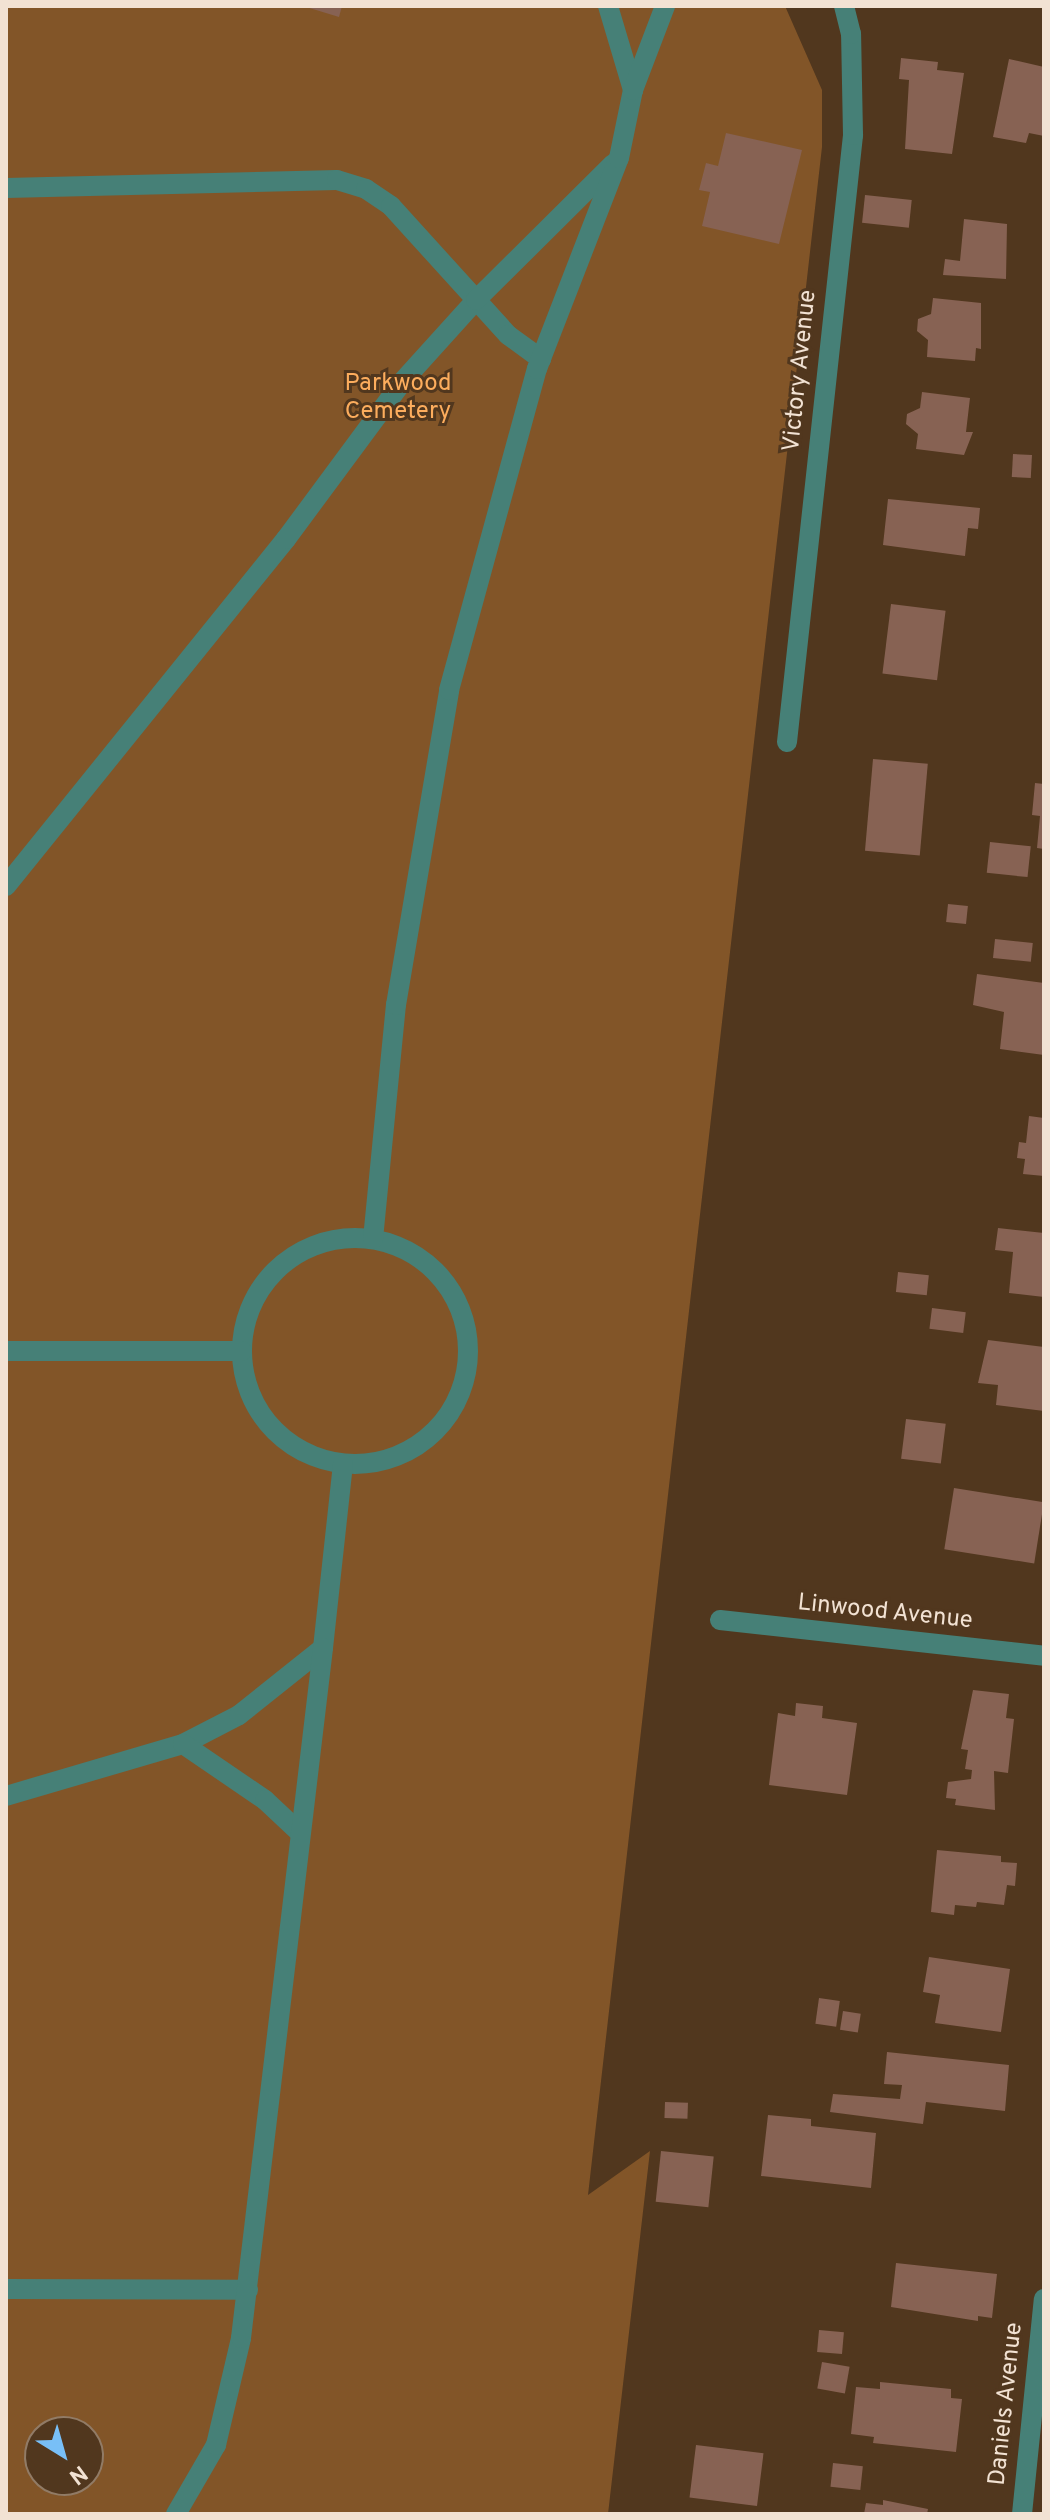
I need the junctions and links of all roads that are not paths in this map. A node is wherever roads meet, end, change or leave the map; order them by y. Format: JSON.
{"nodes":[{"id":1,"x":608,"y":6,"type":"edge"},
{"id":2,"x":665,"y":6,"type":"edge"},
{"id":3,"x":844,"y":6,"type":"edge"},
{"id":4,"x":633,"y":90,"type":"junction"},
{"id":5,"x":619,"y":158,"type":"junction"},
{"id":6,"x":6,"y":188,"type":"edge"},
{"id":7,"x":476,"y":300,"type":"junction"},
{"id":8,"x":541,"y":359,"type":"junction"},
{"id":9,"x":787,"y":742,"type":"dead end"},
{"id":10,"x":6,"y":886,"type":"edge"},
{"id":11,"x":373,"y":1239,"type":"junction"},
{"id":12,"x":6,"y":1351,"type":"edge"},
{"id":13,"x":242,"y":1351,"type":"junction"},
{"id":14,"x":343,"y":1464,"type":"junction"},
{"id":15,"x":720,"y":1620,"type":"dead end"},
{"id":16,"x":323,"y":1648,"type":"junction"},
{"id":17,"x":1044,"y":1656,"type":"edge"},
{"id":18,"x":183,"y":1744,"type":"junction"},
{"id":19,"x":6,"y":1796,"type":"edge"},
{"id":20,"x":298,"y":1831,"type":"junction"},
{"id":21,"x":6,"y":2289,"type":"edge"},
{"id":22,"x":248,"y":2290,"type":"junction"},
{"id":23,"x":1044,"y":2299,"type":"edge"},
{"id":24,"x":176,"y":2514,"type":"edge"},
{"id":25,"x":1022,"y":2514,"type":"edge"}],
"edges":[{"from":1,"to":4,"type":"street"},
{"from":2,"to":4,"type":"street"},
{"from":3,"to":9,"type":"street","name":"Victory Avenue"},
{"from":4,"to":5,"type":"street"},
{"from":5,"to":7,"type":"street"},
{"from":5,"to":8,"type":"street"},
{"from":6,"to":7,"type":"street"},
{"from":7,"to":8,"type":"street"},
{"from":7,"to":10,"type":"street"},
{"from":8,"to":11,"type":"street"},
{"from":11,"to":13,"type":"street"},
{"from":11,"to":14,"type":"street"},
{"from":12,"to":13,"type":"street"},
{"from":13,"to":14,"type":"street"},
{"from":14,"to":16,"type":"street"},
{"from":15,"to":17,"type":"street","name":"Linwood Avenue"},
{"from":16,"to":18,"type":"street"},
{"from":16,"to":20,"type":"street"},
{"from":18,"to":19,"type":"street"},
{"from":18,"to":20,"type":"street"},
{"from":20,"to":22,"type":"street"},
{"from":21,"to":22,"type":"street"},
{"from":22,"to":24,"type":"street"},
{"from":23,"to":25,"type":"street","name":"Daniels Avenue"}]}
